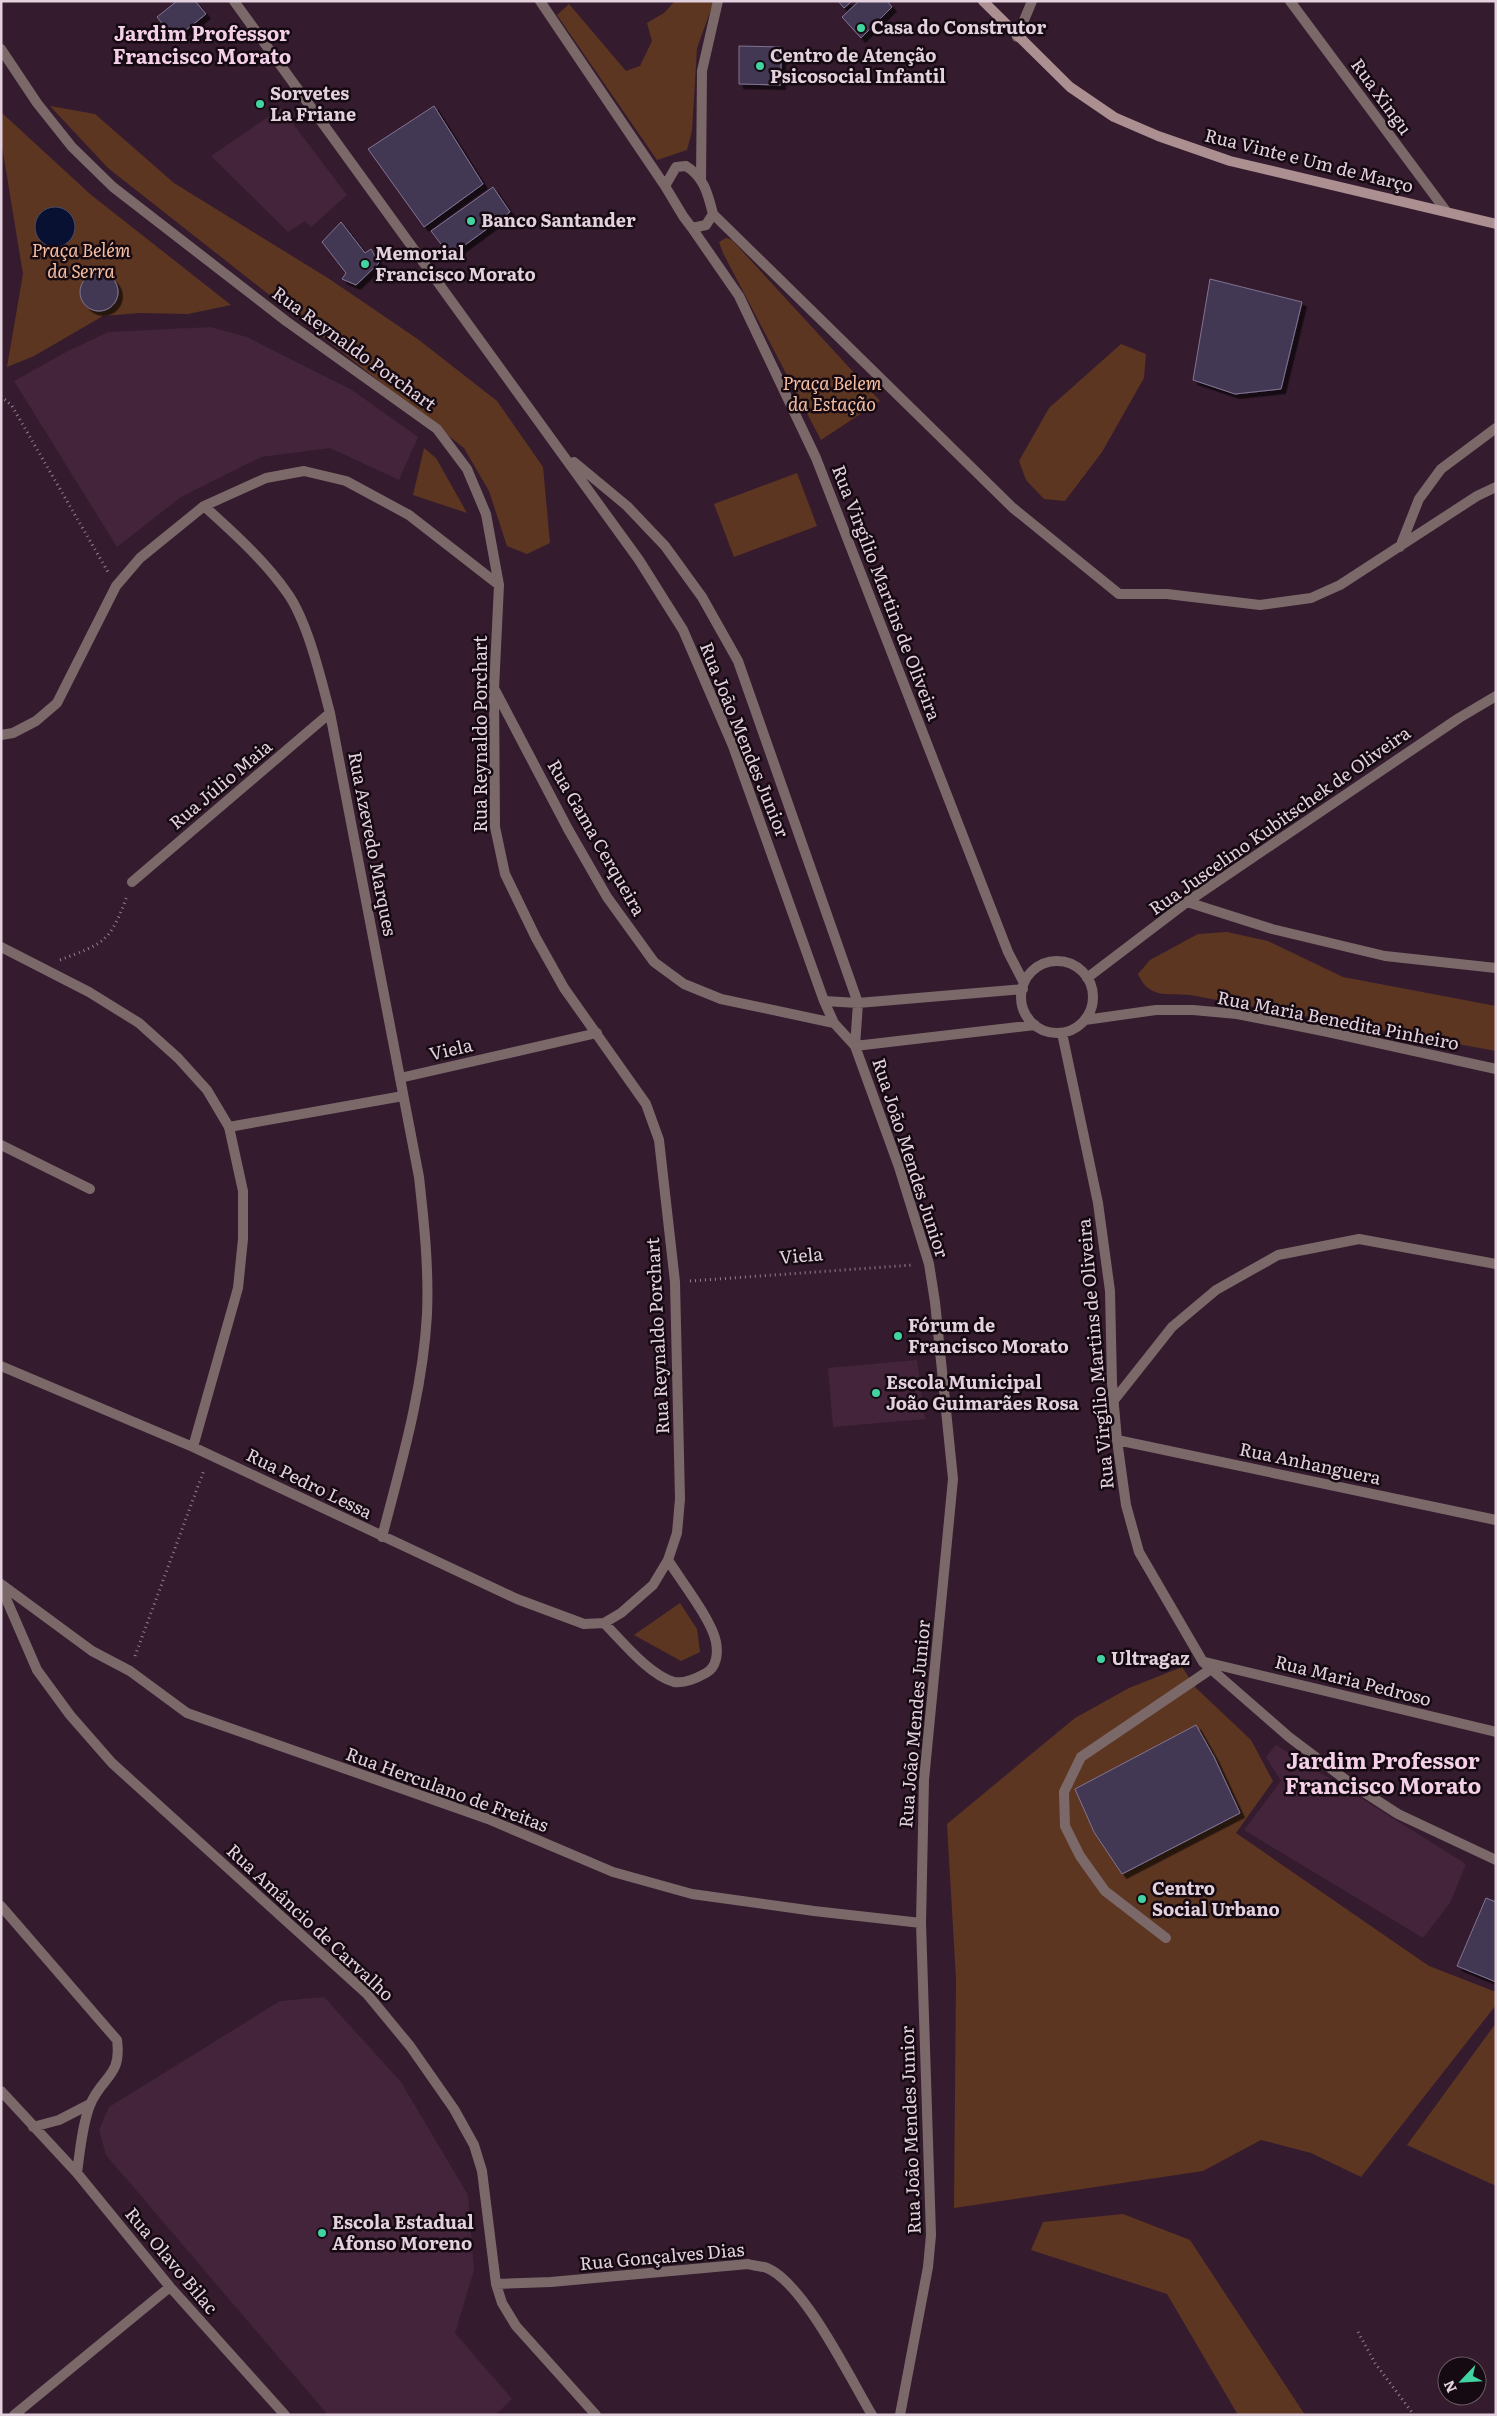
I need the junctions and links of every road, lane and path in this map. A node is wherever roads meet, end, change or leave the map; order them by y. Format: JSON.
{"nodes":[{"id":1,"x":234,"y":1,"type":"edge"},
{"id":2,"x":540,"y":1,"type":"edge"},
{"id":3,"x":718,"y":1,"type":"edge"},
{"id":4,"x":983,"y":1,"type":"edge"},
{"id":5,"x":1032,"y":1,"type":"edge"},
{"id":6,"x":1290,"y":1,"type":"edge"},
{"id":7,"x":1017,"y":37,"type":"junction"},
{"id":8,"x":1,"y":49,"type":"edge"},
{"id":9,"x":701,"y":181,"type":"junction"},
{"id":10,"x":665,"y":186,"type":"junction"},
{"id":11,"x":1446,"y":211,"type":"junction"},
{"id":12,"x":713,"y":214,"type":"junction"},
{"id":13,"x":1496,"y":224,"type":"edge"},
{"id":14,"x":692,"y":228,"type":"junction"},
{"id":15,"x":1,"y":396,"type":"edge"},
{"id":16,"x":1496,"y":428,"type":"edge"},
{"id":17,"x":563,"y":453,"type":"junction"},
{"id":18,"x":1496,"y":487,"type":"edge"},
{"id":19,"x":204,"y":506,"type":"junction"},
{"id":20,"x":1400,"y":547,"type":"junction"},
{"id":21,"x":499,"y":585,"type":"junction"},
{"id":22,"x":116,"y":586,"type":"junction"},
{"id":23,"x":494,"y":689,"type":"junction"},
{"id":24,"x":1496,"y":696,"type":"edge"},
{"id":25,"x":330,"y":713,"type":"junction"},
{"id":26,"x":1,"y":735,"type":"edge"},
{"id":27,"x":132,"y":882,"type":"joint"},
{"id":28,"x":1187,"y":902,"type":"junction"},
{"id":29,"x":1,"y":947,"type":"edge"},
{"id":30,"x":35,"y":964,"type":"junction"},
{"id":31,"x":1496,"y":968,"type":"edge"},
{"id":32,"x":1087,"y":978,"type":"junction"},
{"id":33,"x":1024,"y":986,"type":"junction"},
{"id":34,"x":824,"y":1001,"type":"junction"},
{"id":35,"x":858,"y":1003,"type":"junction"},
{"id":36,"x":1085,"y":1020,"type":"junction"},
{"id":37,"x":834,"y":1023,"type":"junction"},
{"id":38,"x":1035,"y":1026,"type":"junction"},
{"id":39,"x":597,"y":1033,"type":"junction"},
{"id":40,"x":1062,"y":1033,"type":"junction"},
{"id":41,"x":855,"y":1046,"type":"junction"},
{"id":42,"x":1496,"y":1069,"type":"edge"},
{"id":43,"x":400,"y":1078,"type":"junction"},
{"id":44,"x":403,"y":1096,"type":"junction"},
{"id":45,"x":229,"y":1127,"type":"junction"},
{"id":46,"x":1,"y":1145,"type":"edge"},
{"id":47,"x":90,"y":1189,"type":"dead end"},
{"id":48,"x":929,"y":1264,"type":"junction"},
{"id":49,"x":1496,"y":1264,"type":"edge"},
{"id":50,"x":675,"y":1282,"type":"junction"},
{"id":51,"x":1,"y":1366,"type":"edge"},
{"id":52,"x":1115,"y":1399,"type":"junction"},
{"id":53,"x":1117,"y":1440,"type":"junction"},
{"id":54,"x":192,"y":1446,"type":"junction"},
{"id":55,"x":210,"y":1455,"type":"junction"},
{"id":56,"x":1496,"y":1520,"type":"edge"},
{"id":57,"x":382,"y":1538,"type":"junction"},
{"id":58,"x":668,"y":1560,"type":"junction"},
{"id":59,"x":1,"y":1586,"type":"edge"},
{"id":60,"x":604,"y":1623,"type":"junction"},
{"id":61,"x":1207,"y":1665,"type":"junction"},
{"id":62,"x":130,"y":1671,"type":"junction"},
{"id":63,"x":1496,"y":1732,"type":"edge"},
{"id":64,"x":1496,"y":1860,"type":"edge"},
{"id":65,"x":1,"y":1906,"type":"edge"},
{"id":66,"x":921,"y":1922,"type":"junction"},
{"id":67,"x":1166,"y":1938,"type":"dead end"},
{"id":68,"x":1,"y":2091,"type":"edge"},
{"id":69,"x":90,"y":2104,"type":"junction"},
{"id":70,"x":33,"y":2127,"type":"junction"},
{"id":71,"x":77,"y":2173,"type":"junction"},
{"id":72,"x":496,"y":2284,"type":"junction"},
{"id":73,"x":170,"y":2288,"type":"junction"},
{"id":74,"x":1358,"y":2332,"type":"dead end"},
{"id":75,"x":14,"y":2415,"type":"edge"},
{"id":76,"x":285,"y":2415,"type":"edge"},
{"id":77,"x":596,"y":2415,"type":"edge"},
{"id":78,"x":872,"y":2415,"type":"edge"},
{"id":79,"x":900,"y":2415,"type":"edge"},
{"id":80,"x":1414,"y":2415,"type":"edge"}],
"edges":[{"from":1,"to":17,"type":"street"},
{"from":2,"to":10,"type":"street"},
{"from":3,"to":9,"type":"street"},
{"from":4,"to":7,"type":"main road","name":"Rua Vinte e Um de Março"},
{"from":5,"to":7,"type":"street"},
{"from":6,"to":11,"type":"street","name":"Rua Xingu"},
{"from":7,"to":11,"type":"main road","name":"Rua Vinte e Um de Março"},
{"from":8,"to":21,"type":"street","name":"Rua Reynaldo Porchart"},
{"from":9,"to":10,"type":"street"},
{"from":9,"to":12,"type":"street"},
{"from":10,"to":14,"type":"street","name":"Rua Virgílio Martins de Oliveira"},
{"from":11,"to":13,"type":"main road","name":"Rua Vinte e Um de Março"},
{"from":12,"to":14,"type":"street"},
{"from":12,"to":20,"type":"street"},
{"from":14,"to":33,"type":"street","name":"Rua Virgílio Martins de Oliveira"},
{"from":15,"to":22,"type":"path"},
{"from":16,"to":20,"type":"street"},
{"from":17,"to":34,"type":"street","name":"Rua João Mendes Junior"},
{"from":17,"to":35,"type":"street","name":"Rua João Mendes Junior"},
{"from":18,"to":20,"type":"street"},
{"from":19,"to":21,"type":"street"},
{"from":19,"to":22,"type":"street"},
{"from":19,"to":25,"type":"street","name":"Rua Azevedo Marques"},
{"from":21,"to":23,"type":"street","name":"Rua Reynaldo Porchart"},
{"from":22,"to":26,"type":"street"},
{"from":23,"to":37,"type":"street","name":"Rua Gama Cerqueira"},
{"from":23,"to":39,"type":"street","name":"Rua Reynaldo Porchart"},
{"from":24,"to":28,"type":"street","name":"Rua Juscelino Kubitschek de Oliveira"},
{"from":25,"to":27,"type":"street","name":"Rua Júlio Maia"},
{"from":25,"to":43,"type":"street","name":"Rua Azevedo Marques"},
{"from":27,"to":30,"type":"path"},
{"from":28,"to":31,"type":"street"},
{"from":28,"to":32,"type":"street","name":"Rua Juscelino Kubitschek de Oliveira"},
{"from":29,"to":30,"type":"street"},
{"from":30,"to":45,"type":"street"},
{"from":32,"to":33,"type":"street"},
{"from":32,"to":36,"type":"street"},
{"from":33,"to":35,"type":"street"},
{"from":33,"to":38,"type":"street"},
{"from":34,"to":35,"type":"street"},
{"from":34,"to":37,"type":"street","name":"Rua João Mendes Junior"},
{"from":35,"to":41,"type":"street","name":"Rua João Mendes Junior"},
{"from":36,"to":40,"type":"street"},
{"from":36,"to":42,"type":"street","name":"Rua Maria Benedita Pinheiro"},
{"from":37,"to":41,"type":"street","name":"Rua João Mendes Junior"},
{"from":38,"to":40,"type":"street"},
{"from":38,"to":41,"type":"street"},
{"from":39,"to":43,"type":"street","name":"Viela"},
{"from":39,"to":50,"type":"street","name":"Rua Reynaldo Porchart"},
{"from":40,"to":52,"type":"street","name":"Rua Virgílio Martins de Oliveira"},
{"from":41,"to":48,"type":"street","name":"Rua João Mendes Junior"},
{"from":43,"to":44,"type":"street","name":"Rua Azevedo Marques"},
{"from":44,"to":45,"type":"street"},
{"from":44,"to":57,"type":"street","name":"Rua Azevedo Marques"},
{"from":45,"to":54,"type":"street"},
{"from":46,"to":47,"type":"street"},
{"from":48,"to":50,"type":"path","name":"Viela"},
{"from":48,"to":66,"type":"street","name":"Rua João Mendes Junior"},
{"from":49,"to":52,"type":"street"},
{"from":50,"to":58,"type":"street","name":"Rua Reynaldo Porchart"},
{"from":51,"to":54,"type":"street","name":"Rua Pedro Lessa"},
{"from":52,"to":53,"type":"street","name":"Rua Virgílio Martins de Oliveira"},
{"from":53,"to":56,"type":"street","name":"Rua Anhanguera"},
{"from":53,"to":61,"type":"street","name":"Rua Virgílio Martins de Oliveira"},
{"from":54,"to":55,"type":"street","name":"Rua Pedro Lessa"},
{"from":55,"to":57,"type":"street","name":"Rua Pedro Lessa"},
{"from":55,"to":62,"type":"path"},
{"from":57,"to":60,"type":"street","name":"Rua Pedro Lessa"},
{"from":58,"to":60,"type":"street","name":"Rua Reynaldo Porchart"},
{"from":58,"to":60,"type":"street"},
{"from":59,"to":62,"type":"street","name":"Rua Herculano de Freitas"},
{"from":59,"to":72,"type":"street","name":"Rua Amâncio de Carvalho"},
{"from":61,"to":63,"type":"street","name":"Rua Maria Pedroso"},
{"from":61,"to":64,"type":"street","name":"Rua Virgílio Martins de Oliveira"},
{"from":61,"to":67,"type":"street"},
{"from":62,"to":66,"type":"street","name":"Rua Herculano de Freitas"},
{"from":65,"to":69,"type":"street"},
{"from":66,"to":79,"type":"street","name":"Rua João Mendes Junior"},
{"from":68,"to":70,"type":"street","name":"Rua Olavo Bilac"},
{"from":69,"to":70,"type":"street"},
{"from":69,"to":71,"type":"street"},
{"from":70,"to":71,"type":"street","name":"Rua Olavo Bilac"},
{"from":71,"to":73,"type":"street","name":"Rua Olavo Bilac"},
{"from":72,"to":77,"type":"street","name":"Rua Amâncio de Carvalho"},
{"from":72,"to":78,"type":"street","name":"Rua Gonçalves Dias"},
{"from":73,"to":75,"type":"street"},
{"from":73,"to":76,"type":"street","name":"Rua Olavo Bilac"},
{"from":74,"to":80,"type":"path"}]}
